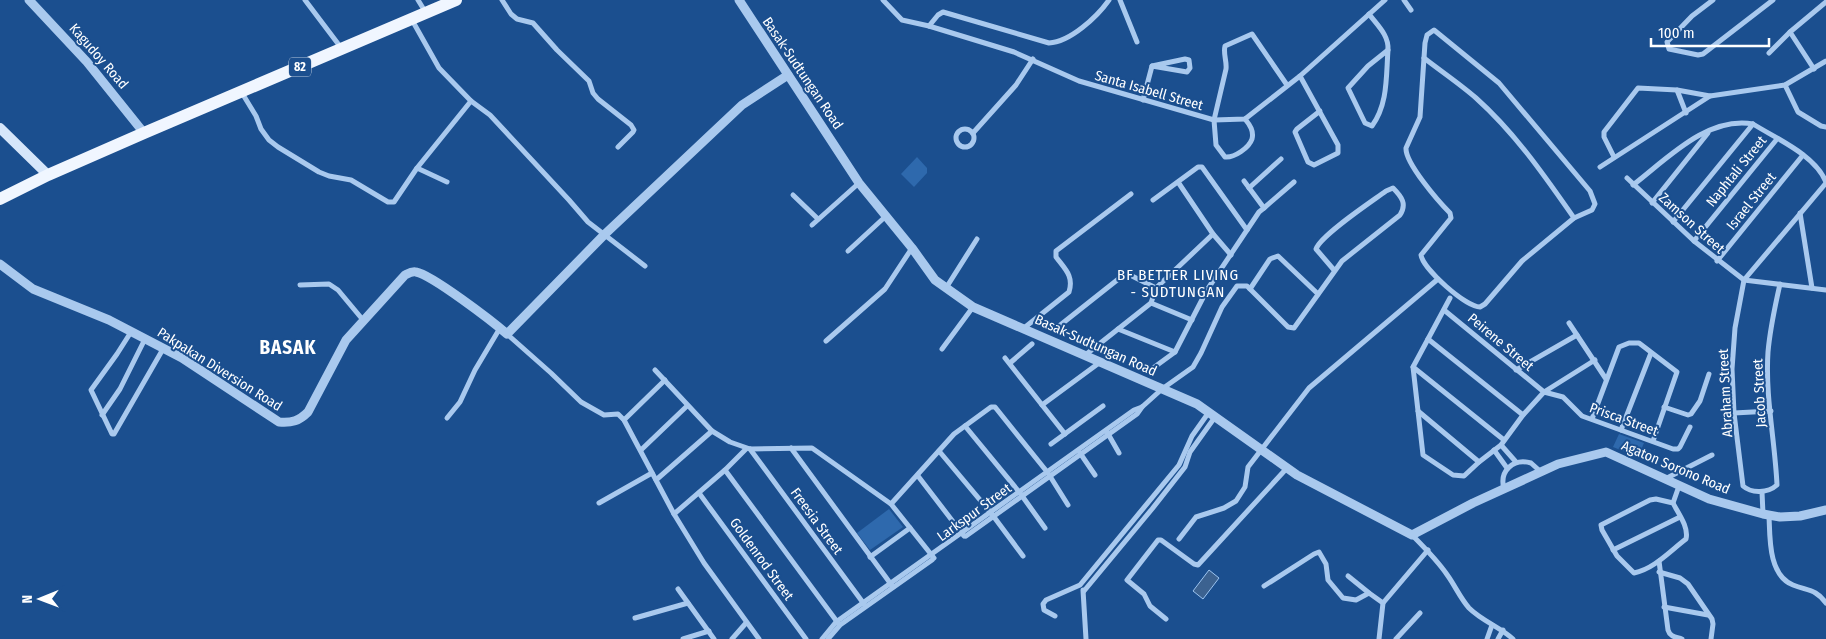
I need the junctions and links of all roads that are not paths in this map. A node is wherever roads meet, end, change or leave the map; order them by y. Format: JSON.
{"nodes":[{"id":1,"x":29,"y":0,"type":"edge"},
{"id":2,"x":305,"y":0,"type":"edge"},
{"id":3,"x":418,"y":0,"type":"edge"},
{"id":4,"x":456,"y":0,"type":"edge"},
{"id":5,"x":502,"y":0,"type":"edge"},
{"id":6,"x":738,"y":0,"type":"edge"},
{"id":7,"x":882,"y":0,"type":"edge"},
{"id":8,"x":1108,"y":0,"type":"edge"},
{"id":9,"x":1120,"y":0,"type":"edge"},
{"id":10,"x":1385,"y":0,"type":"edge"},
{"id":11,"x":1404,"y":0,"type":"edge"},
{"id":12,"x":1712,"y":0,"type":"edge"},
{"id":13,"x":1773,"y":0,"type":"edge"},
{"id":14,"x":1826,"y":2,"type":"edge"},
{"id":15,"x":1411,"y":10,"type":"dead end"},
{"id":16,"x":426,"y":13,"type":"junction"},
{"id":17,"x":1369,"y":14,"type":"junction"},
{"id":18,"x":412,"y":19,"type":"junction"},
{"id":19,"x":929,"y":26,"type":"junction"},
{"id":20,"x":1790,"y":32,"type":"junction"},
{"id":21,"x":1137,"y":42,"type":"dead end"},
{"id":22,"x":342,"y":49,"type":"junction"},
{"id":23,"x":1388,"y":50,"type":"junction"},
{"id":24,"x":1769,"y":53,"type":"dead end"},
{"id":25,"x":1424,"y":58,"type":"junction"},
{"id":26,"x":1033,"y":59,"type":"junction"},
{"id":27,"x":1826,"y":61,"type":"edge"},
{"id":28,"x":1152,"y":66,"type":"junction"},
{"id":29,"x":1814,"y":68,"type":"junction"},
{"id":30,"x":788,"y":75,"type":"junction"},
{"id":31,"x":1300,"y":76,"type":"junction"},
{"id":32,"x":1288,"y":85,"type":"junction"},
{"id":33,"x":1785,"y":85,"type":"junction"},
{"id":34,"x":1677,"y":90,"type":"junction"},
{"id":35,"x":242,"y":92,"type":"junction"},
{"id":36,"x":1710,"y":96,"type":"junction"},
{"id":37,"x":1142,"y":100,"type":"junction"},
{"id":38,"x":471,"y":101,"type":"junction"},
{"id":39,"x":1320,"y":111,"type":"junction"},
{"id":40,"x":1686,"y":113,"type":"junction"},
{"id":41,"x":1245,"y":119,"type":"junction"},
{"id":42,"x":1214,"y":120,"type":"junction"},
{"id":43,"x":1753,"y":124,"type":"junction"},
{"id":44,"x":1826,"y":127,"type":"edge"},
{"id":45,"x":0,"y":128,"type":"edge"},
{"id":46,"x":1710,"y":130,"type":"junction"},
{"id":47,"x":144,"y":133,"type":"junction"},
{"id":48,"x":973,"y":133,"type":"dead end"},
{"id":49,"x":1777,"y":139,"type":"junction"},
{"id":50,"x":618,"y":147,"type":"dead end"},
{"id":51,"x":1803,"y":155,"type":"junction"},
{"id":52,"x":1614,"y":157,"type":"junction"},
{"id":53,"x":1281,"y":159,"type":"dead end"},
{"id":54,"x":1600,"y":166,"type":"dead end"},
{"id":55,"x":417,"y":168,"type":"junction"},
{"id":56,"x":48,"y":175,"type":"junction"},
{"id":57,"x":1627,"y":178,"type":"dead end"},
{"id":58,"x":1244,"y":181,"type":"dead end"},
{"id":59,"x":447,"y":182,"type":"dead end"},
{"id":60,"x":859,"y":182,"type":"junction"},
{"id":61,"x":1178,"y":182,"type":"junction"},
{"id":62,"x":1294,"y":182,"type":"dead end"},
{"id":63,"x":1826,"y":183,"type":"edge"},
{"id":64,"x":1633,"y":185,"type":"junction"},
{"id":65,"x":1249,"y":188,"type":"junction"},
{"id":66,"x":1132,"y":194,"type":"dead end"},
{"id":67,"x":793,"y":195,"type":"dead end"},
{"id":68,"x":0,"y":199,"type":"edge"},
{"id":69,"x":1154,"y":200,"type":"dead end"},
{"id":70,"x":1652,"y":203,"type":"junction"},
{"id":71,"x":1264,"y":208,"type":"junction"},
{"id":72,"x":1800,"y":213,"type":"junction"},
{"id":73,"x":886,"y":216,"type":"junction"},
{"id":74,"x":1574,"y":218,"type":"junction"},
{"id":75,"x":818,"y":220,"type":"junction"},
{"id":76,"x":1673,"y":222,"type":"junction"},
{"id":77,"x":812,"y":225,"type":"dead end"},
{"id":78,"x":1247,"y":230,"type":"junction"},
{"id":79,"x":1213,"y":234,"type":"junction"},
{"id":80,"x":604,"y":235,"type":"junction"},
{"id":81,"x":977,"y":239,"type":"dead end"},
{"id":82,"x":1694,"y":241,"type":"junction"},
{"id":83,"x":912,"y":248,"type":"junction"},
{"id":84,"x":848,"y":251,"type":"dead end"},
{"id":85,"x":1231,"y":255,"type":"junction"},
{"id":86,"x":1717,"y":261,"type":"junction"},
{"id":87,"x":0,"y":264,"type":"edge"},
{"id":88,"x":645,"y":266,"type":"dead end"},
{"id":89,"x":1334,"y":270,"type":"junction"},
{"id":90,"x":1438,"y":279,"type":"junction"},
{"id":91,"x":1744,"y":280,"type":"junction"},
{"id":92,"x":1780,"y":284,"type":"junction"},
{"id":93,"x":300,"y":285,"type":"dead end"},
{"id":94,"x":946,"y":288,"type":"junction"},
{"id":95,"x":1156,"y":288,"type":"junction"},
{"id":96,"x":1812,"y":288,"type":"junction"},
{"id":97,"x":1250,"y":289,"type":"junction"},
{"id":98,"x":1826,"y":290,"type":"edge"},
{"id":99,"x":1318,"y":294,"type":"junction"},
{"id":100,"x":1450,"y":298,"type":"dead end"},
{"id":101,"x":1151,"y":303,"type":"junction"},
{"id":102,"x":974,"y":307,"type":"junction"},
{"id":103,"x":1444,"y":310,"type":"junction"},
{"id":104,"x":363,"y":320,"type":"junction"},
{"id":105,"x":1192,"y":320,"type":"junction"},
{"id":106,"x":1569,"y":323,"type":"dead end"},
{"id":107,"x":1024,"y":328,"type":"junction"},
{"id":108,"x":1118,"y":329,"type":"junction"},
{"id":109,"x":1054,"y":330,"type":"dead end"},
{"id":110,"x":503,"y":331,"type":"junction"},
{"id":111,"x":131,"y":332,"type":"junction"},
{"id":112,"x":1577,"y":335,"type":"junction"},
{"id":113,"x":145,"y":339,"type":"junction"},
{"id":114,"x":1428,"y":339,"type":"junction"},
{"id":115,"x":826,"y":341,"type":"dead end"},
{"id":116,"x":1032,"y":344,"type":"dead end"},
{"id":117,"x":163,"y":349,"type":"junction"},
{"id":118,"x":942,"y":349,"type":"dead end"},
{"id":119,"x":1175,"y":352,"type":"junction"},
{"id":120,"x":1651,"y":353,"type":"junction"},
{"id":121,"x":1084,"y":356,"type":"junction"},
{"id":122,"x":1005,"y":358,"type":"dead end"},
{"id":123,"x":1595,"y":360,"type":"junction"},
{"id":124,"x":1099,"y":362,"type":"junction"},
{"id":125,"x":1010,"y":363,"type":"junction"},
{"id":126,"x":1413,"y":367,"type":"junction"},
{"id":127,"x":654,"y":370,"type":"dead end"},
{"id":128,"x":1516,"y":370,"type":"junction"},
{"id":129,"x":1149,"y":372,"type":"dead end"},
{"id":130,"x":1709,"y":374,"type":"dead end"},
{"id":131,"x":1606,"y":379,"type":"junction"},
{"id":132,"x":665,"y":380,"type":"junction"},
{"id":133,"x":1162,"y":389,"type":"junction"},
{"id":134,"x":1544,"y":392,"type":"junction"},
{"id":135,"x":1042,"y":405,"type":"junction"},
{"id":136,"x":687,"y":406,"type":"junction"},
{"id":137,"x":1103,"y":406,"type":"dead end"},
{"id":138,"x":1664,"y":407,"type":"junction"},
{"id":139,"x":1418,"y":411,"type":"junction"},
{"id":140,"x":1771,"y":411,"type":"junction"},
{"id":141,"x":1734,"y":413,"type":"junction"},
{"id":142,"x":1212,"y":414,"type":"junction"},
{"id":143,"x":102,"y":415,"type":"junction"},
{"id":144,"x":1523,"y":415,"type":"junction"},
{"id":145,"x":447,"y":418,"type":"dead end"},
{"id":146,"x":1592,"y":419,"type":"junction"},
{"id":147,"x":624,"y":420,"type":"junction"},
{"id":148,"x":965,"y":426,"type":"junction"},
{"id":149,"x":1690,"y":427,"type":"dead end"},
{"id":150,"x":1621,"y":430,"type":"junction"},
{"id":151,"x":712,"y":431,"type":"junction"},
{"id":152,"x":1108,"y":432,"type":"junction"},
{"id":153,"x":1065,"y":434,"type":"junction"},
{"id":154,"x":1653,"y":441,"type":"junction"},
{"id":155,"x":1502,"y":442,"type":"junction"},
{"id":156,"x":1051,"y":444,"type":"dead end"},
{"id":157,"x":791,"y":448,"type":"junction"},
{"id":158,"x":748,"y":449,"type":"junction"},
{"id":159,"x":640,"y":450,"type":"junction"},
{"id":160,"x":1262,"y":450,"type":"junction"},
{"id":161,"x":1494,"y":450,"type":"junction"},
{"id":162,"x":939,"y":451,"type":"junction"},
{"id":163,"x":1080,"y":453,"type":"junction"},
{"id":164,"x":1119,"y":453,"type":"dead end"},
{"id":165,"x":1712,"y":455,"type":"dead end"},
{"id":166,"x":1479,"y":462,"type":"junction"},
{"id":167,"x":1516,"y":462,"type":"junction"},
{"id":168,"x":1287,"y":468,"type":"junction"},
{"id":169,"x":1507,"y":468,"type":"junction"},
{"id":170,"x":724,"y":470,"type":"junction"},
{"id":171,"x":1541,"y":472,"type":"junction"},
{"id":172,"x":652,"y":473,"type":"junction"},
{"id":173,"x":1049,"y":475,"type":"junction"},
{"id":174,"x":1095,"y":475,"type":"dead end"},
{"id":175,"x":918,"y":476,"type":"junction"},
{"id":176,"x":1664,"y":479,"type":"junction"},
{"id":177,"x":656,"y":480,"type":"junction"},
{"id":178,"x":1679,"y":486,"type":"junction"},
{"id":179,"x":1504,"y":490,"type":"junction"},
{"id":180,"x":1762,"y":492,"type":"junction"},
{"id":181,"x":699,"y":493,"type":"junction"},
{"id":182,"x":1021,"y":495,"type":"junction"},
{"id":183,"x":599,"y":503,"type":"dead end"},
{"id":184,"x":1673,"y":503,"type":"junction"},
{"id":185,"x":891,"y":504,"type":"junction"},
{"id":186,"x":1068,"y":505,"type":"dead end"},
{"id":187,"x":1150,"y":507,"type":"junction"},
{"id":188,"x":1826,"y":510,"type":"edge"},
{"id":189,"x":674,"y":514,"type":"junction"},
{"id":190,"x":993,"y":515,"type":"junction"},
{"id":191,"x":1766,"y":515,"type":"junction"},
{"id":192,"x":1680,"y":517,"type":"junction"},
{"id":193,"x":910,"y":528,"type":"junction"},
{"id":194,"x":1045,"y":528,"type":"dead end"},
{"id":195,"x":964,"y":535,"type":"junction"},
{"id":196,"x":1412,"y":535,"type":"junction"},
{"id":197,"x":1179,"y":539,"type":"dead end"},
{"id":198,"x":1428,"y":550,"type":"junction"},
{"id":199,"x":1614,"y":550,"type":"junction"},
{"id":200,"x":870,"y":556,"type":"junction"},
{"id":201,"x":933,"y":556,"type":"junction"},
{"id":202,"x":1023,"y":556,"type":"dead end"},
{"id":203,"x":1659,"y":561,"type":"junction"},
{"id":204,"x":1659,"y":572,"type":"junction"},
{"id":205,"x":1348,"y":576,"type":"dead end"},
{"id":206,"x":1080,"y":585,"type":"junction"},
{"id":207,"x":892,"y":586,"type":"junction"},
{"id":208,"x":1264,"y":586,"type":"dead end"},
{"id":209,"x":678,"y":589,"type":"dead end"},
{"id":210,"x":1084,"y":591,"type":"junction"},
{"id":211,"x":1369,"y":594,"type":"junction"},
{"id":212,"x":688,"y":603,"type":"junction"},
{"id":213,"x":1382,"y":603,"type":"junction"},
{"id":214,"x":1826,"y":603,"type":"edge"},
{"id":215,"x":864,"y":605,"type":"junction"},
{"id":216,"x":1664,"y":607,"type":"junction"},
{"id":217,"x":1420,"y":613,"type":"dead end"},
{"id":218,"x":1708,"y":615,"type":"junction"},
{"id":219,"x":1056,"y":616,"type":"dead end"},
{"id":220,"x":635,"y":618,"type":"dead end"},
{"id":221,"x":1166,"y":619,"type":"dead end"},
{"id":222,"x":746,"y":622,"type":"junction"},
{"id":223,"x":838,"y":624,"type":"junction"},
{"id":224,"x":1492,"y":625,"type":"junction"},
{"id":225,"x":1503,"y":630,"type":"junction"},
{"id":226,"x":709,"y":631,"type":"junction"},
{"id":227,"x":683,"y":639,"type":"edge"},
{"id":228,"x":714,"y":639,"type":"edge"},
{"id":229,"x":732,"y":639,"type":"edge"},
{"id":230,"x":759,"y":639,"type":"edge"},
{"id":231,"x":806,"y":639,"type":"edge"},
{"id":232,"x":822,"y":639,"type":"edge"},
{"id":233,"x":828,"y":639,"type":"edge"},
{"id":234,"x":1086,"y":639,"type":"edge"},
{"id":235,"x":1379,"y":639,"type":"edge"},
{"id":236,"x":1396,"y":639,"type":"edge"},
{"id":237,"x":1487,"y":639,"type":"edge"},
{"id":238,"x":1498,"y":639,"type":"edge"},
{"id":239,"x":1513,"y":639,"type":"edge"},
{"id":240,"x":1682,"y":639,"type":"edge"},
{"id":241,"x":1711,"y":639,"type":"edge"}],
"edges":[{"from":1,"to":47,"type":"street","name":"Kagudoy Road"},
{"from":2,"to":22,"type":"street"},
{"from":3,"to":16,"type":"street"},
{"from":4,"to":16,"type":"main road","number":"82"},
{"from":5,"to":50,"type":"street"},
{"from":6,"to":30,"type":"street","name":"Basak-Sudtungan Road"},
{"from":7,"to":19,"type":"street","name":"Santa Isabell Street"},
{"from":8,"to":19,"type":"street"},
{"from":9,"to":21,"type":"street"},
{"from":10,"to":17,"type":"street"},
{"from":11,"to":15,"type":"street"},
{"from":12,"to":13,"type":"street"},
{"from":14,"to":20,"type":"street"},
{"from":16,"to":18,"type":"main road","number":"82"},
{"from":17,"to":23,"type":"street"},
{"from":17,"to":31,"type":"street"},
{"from":18,"to":22,"type":"main road","number":"82"},
{"from":18,"to":38,"type":"street"},
{"from":19,"to":26,"type":"street","name":"Santa Isabell Street"},
{"from":20,"to":24,"type":"street"},
{"from":20,"to":29,"type":"street"},
{"from":22,"to":35,"type":"main road","number":"82"},
{"from":23,"to":23,"type":"street"},
{"from":25,"to":74,"type":"street"},
{"from":25,"to":74,"type":"street"},
{"from":25,"to":90,"type":"street"},
{"from":26,"to":37,"type":"street","name":"Santa Isabell Street"},
{"from":26,"to":48,"type":"street"},
{"from":27,"to":29,"type":"street"},
{"from":28,"to":28,"type":"street"},
{"from":28,"to":37,"type":"street"},
{"from":29,"to":33,"type":"street"},
{"from":30,"to":60,"type":"street","name":"Basak-Sudtungan Road"},
{"from":30,"to":80,"type":"street"},
{"from":31,"to":32,"type":"street"},
{"from":31,"to":39,"type":"street"},
{"from":32,"to":41,"type":"street"},
{"from":32,"to":42,"type":"street"},
{"from":33,"to":36,"type":"street"},
{"from":33,"to":44,"type":"street"},
{"from":34,"to":36,"type":"street"},
{"from":34,"to":40,"type":"street"},
{"from":34,"to":52,"type":"street"},
{"from":35,"to":47,"type":"main road","number":"82"},
{"from":35,"to":55,"type":"street"},
{"from":36,"to":40,"type":"street"},
{"from":37,"to":42,"type":"street","name":"Santa Isabell Street"},
{"from":38,"to":55,"type":"street"},
{"from":38,"to":80,"type":"street"},
{"from":39,"to":39,"type":"street"},
{"from":40,"to":52,"type":"street"},
{"from":41,"to":42,"type":"street","name":"Santa Isabell Street"},
{"from":41,"to":42,"type":"street"},
{"from":43,"to":46,"type":"street"},
{"from":43,"to":49,"type":"street"},
{"from":43,"to":76,"type":"street"},
{"from":45,"to":56,"type":"main road"},
{"from":46,"to":64,"type":"street"},
{"from":46,"to":70,"type":"street"},
{"from":47,"to":56,"type":"main road","number":"82"},
{"from":49,"to":51,"type":"street"},
{"from":49,"to":82,"type":"street","name":"Naphtali Street"},
{"from":51,"to":63,"type":"street"},
{"from":51,"to":86,"type":"street","name":"Israel Street"},
{"from":52,"to":54,"type":"street"},
{"from":53,"to":65,"type":"street"},
{"from":55,"to":59,"type":"street"},
{"from":56,"to":68,"type":"main road","number":"82"},
{"from":57,"to":64,"type":"street","name":"Zamson Street"},
{"from":58,"to":65,"type":"street"},
{"from":60,"to":73,"type":"street","name":"Basak-Sudtungan Road"},
{"from":60,"to":75,"type":"street"},
{"from":61,"to":69,"type":"street"},
{"from":61,"to":78,"type":"street"},
{"from":61,"to":79,"type":"street"},
{"from":62,"to":71,"type":"street"},
{"from":63,"to":72,"type":"street"},
{"from":64,"to":70,"type":"street","name":"Zamson Street"},
{"from":65,"to":71,"type":"street"},
{"from":66,"to":107,"type":"street"},
{"from":67,"to":75,"type":"street"},
{"from":70,"to":76,"type":"street","name":"Zamson Street"},
{"from":71,"to":78,"type":"street"},
{"from":72,"to":91,"type":"street"},
{"from":72,"to":96,"type":"street"},
{"from":73,"to":83,"type":"street","name":"Basak-Sudtungan Road"},
{"from":73,"to":84,"type":"street"},
{"from":74,"to":90,"type":"street"},
{"from":75,"to":77,"type":"street"},
{"from":76,"to":82,"type":"street","name":"Zamson Street"},
{"from":78,"to":85,"type":"street"},
{"from":79,"to":85,"type":"street"},
{"from":79,"to":95,"type":"street"},
{"from":80,"to":88,"type":"street"},
{"from":80,"to":110,"type":"street"},
{"from":81,"to":94,"type":"street"},
{"from":82,"to":86,"type":"street","name":"Zamson Street"},
{"from":83,"to":94,"type":"street","name":"Basak-Sudtungan Road"},
{"from":83,"to":115,"type":"street"},
{"from":85,"to":105,"type":"street"},
{"from":86,"to":91,"type":"street","name":"Zamson Street"},
{"from":87,"to":111,"type":"street","name":"Pakpakan Diversion Road"},
{"from":89,"to":89,"type":"street"},
{"from":89,"to":99,"type":"street"},
{"from":90,"to":160,"type":"street"},
{"from":91,"to":92,"type":"street"},
{"from":91,"to":141,"type":"street","name":"Abraham Street"},
{"from":92,"to":96,"type":"street"},
{"from":92,"to":140,"type":"street","name":"Jacob Street"},
{"from":93,"to":104,"type":"street"},
{"from":94,"to":102,"type":"street","name":"Basak-Sudtungan Road"},
{"from":95,"to":101,"type":"street"},
{"from":95,"to":109,"type":"street"},
{"from":96,"to":98,"type":"street"},
{"from":97,"to":99,"type":"street"},
{"from":97,"to":99,"type":"street"},
{"from":97,"to":133,"type":"street","name":"Larkspur Street"},
{"from":100,"to":103,"type":"street"},
{"from":101,"to":105,"type":"street"},
{"from":101,"to":108,"type":"street"},
{"from":102,"to":107,"type":"street","name":"Basak-Sudtungan Road"},
{"from":102,"to":118,"type":"street"},
{"from":103,"to":114,"type":"street"},
{"from":103,"to":128,"type":"street","name":"Peirene Street"},
{"from":104,"to":110,"type":"street","name":"Pakpakan Diversion Road"},
{"from":104,"to":117,"type":"street","name":"Pakpakan Diversion Road"},
{"from":105,"to":119,"type":"street"},
{"from":106,"to":112,"type":"street"},
{"from":107,"to":121,"type":"street","name":"Basak-Sudtungan Road"},
{"from":108,"to":119,"type":"street"},
{"from":108,"to":121,"type":"street"},
{"from":110,"to":145,"type":"street"},
{"from":110,"to":147,"type":"street","name":"Pakpakan Diversion Road"},
{"from":111,"to":113,"type":"street","name":"Pakpakan Diversion Road"},
{"from":111,"to":143,"type":"street"},
{"from":112,"to":123,"type":"street"},
{"from":112,"to":128,"type":"street"},
{"from":113,"to":117,"type":"street","name":"Pakpakan Diversion Road"},
{"from":113,"to":143,"type":"street"},
{"from":114,"to":126,"type":"street"},
{"from":114,"to":144,"type":"street"},
{"from":116,"to":125,"type":"street"},
{"from":117,"to":143,"type":"street"},
{"from":119,"to":129,"type":"street"},
{"from":120,"to":131,"type":"street"},
{"from":120,"to":138,"type":"street"},
{"from":120,"to":150,"type":"street"},
{"from":121,"to":124,"type":"street","name":"Basak-Sudtungan Road"},
{"from":122,"to":125,"type":"street"},
{"from":123,"to":131,"type":"street"},
{"from":123,"to":134,"type":"street"},
{"from":124,"to":133,"type":"street","name":"Basak-Sudtungan Road"},
{"from":124,"to":135,"type":"street"},
{"from":125,"to":135,"type":"street"},
{"from":126,"to":139,"type":"street"},
{"from":126,"to":155,"type":"street"},
{"from":127,"to":132,"type":"street"},
{"from":128,"to":134,"type":"street","name":"Peirene Street"},
{"from":130,"to":138,"type":"street"},
{"from":131,"to":146,"type":"street"},
{"from":132,"to":136,"type":"street"},
{"from":132,"to":147,"type":"street"},
{"from":133,"to":142,"type":"street","name":"Basak-Sudtungan Road"},
{"from":133,"to":152,"type":"street","name":"Larkspur Street"},
{"from":134,"to":144,"type":"street"},
{"from":134,"to":146,"type":"street","name":"Prisca Street"},
{"from":135,"to":153,"type":"street"},
{"from":136,"to":151,"type":"street"},
{"from":136,"to":159,"type":"street"},
{"from":137,"to":153,"type":"street"},
{"from":138,"to":154,"type":"street"},
{"from":139,"to":166,"type":"street"},
{"from":139,"to":166,"type":"street"},
{"from":140,"to":141,"type":"street"},
{"from":140,"to":180,"type":"street","name":"Jacob Street"},
{"from":141,"to":180,"type":"street","name":"Abraham Street"},
{"from":142,"to":160,"type":"street","name":"Basak-Sudtungan Road"},
{"from":142,"to":187,"type":"street"},
{"from":144,"to":155,"type":"street"},
{"from":146,"to":150,"type":"street","name":"Prisca Street"},
{"from":147,"to":159,"type":"street"},
{"from":148,"to":162,"type":"street"},
{"from":148,"to":173,"type":"street"},
{"from":148,"to":182,"type":"street"},
{"from":149,"to":154,"type":"street","name":"Prisca Street"},
{"from":150,"to":154,"type":"street","name":"Prisca Street"},
{"from":151,"to":158,"type":"street"},
{"from":151,"to":177,"type":"street"},
{"from":152,"to":163,"type":"street","name":"Larkspur Street"},
{"from":152,"to":164,"type":"street"},
{"from":153,"to":156,"type":"street"},
{"from":155,"to":161,"type":"street"},
{"from":155,"to":167,"type":"street"},
{"from":157,"to":158,"type":"street"},
{"from":157,"to":185,"type":"street"},
{"from":157,"to":200,"type":"street"},
{"from":158,"to":170,"type":"street"},
{"from":158,"to":215,"type":"street","name":"Freesia Street"},
{"from":159,"to":172,"type":"street"},
{"from":160,"to":168,"type":"street","name":"Basak-Sudtungan Road"},
{"from":160,"to":197,"type":"street"},
{"from":161,"to":166,"type":"street"},
{"from":161,"to":169,"type":"street"},
{"from":162,"to":175,"type":"street"},
{"from":162,"to":190,"type":"street"},
{"from":163,"to":173,"type":"street","name":"Larkspur Street"},
{"from":163,"to":174,"type":"street"},
{"from":165,"to":176,"type":"street"},
{"from":167,"to":169,"type":"street"},
{"from":167,"to":171,"type":"street"},
{"from":168,"to":196,"type":"street","name":"Basak-Sudtungan Road"},
{"from":168,"to":221,"type":"street"},
{"from":169,"to":179,"type":"street"},
{"from":170,"to":181,"type":"street"},
{"from":170,"to":223,"type":"street"},
{"from":171,"to":176,"type":"street","name":"Agaton Sorono Road"},
{"from":171,"to":179,"type":"street","name":"Agaton Sorono Road"},
{"from":172,"to":177,"type":"street"},
{"from":172,"to":183,"type":"street"},
{"from":173,"to":182,"type":"street","name":"Larkspur Street"},
{"from":173,"to":186,"type":"street"},
{"from":175,"to":185,"type":"street"},
{"from":175,"to":195,"type":"street"},
{"from":176,"to":178,"type":"street","name":"Agaton Sorono Road"},
{"from":177,"to":189,"type":"street"},
{"from":178,"to":184,"type":"street"},
{"from":178,"to":191,"type":"street","name":"Agaton Sorono Road"},
{"from":179,"to":196,"type":"street","name":"Agaton Sorono Road"},
{"from":180,"to":191,"type":"street"},
{"from":181,"to":189,"type":"street"},
{"from":181,"to":231,"type":"street","name":"Goldenrod Street"},
{"from":182,"to":190,"type":"street","name":"Larkspur Street"},
{"from":182,"to":194,"type":"street"},
{"from":184,"to":192,"type":"street"},
{"from":184,"to":199,"type":"street"},
{"from":185,"to":193,"type":"street"},
{"from":187,"to":206,"type":"street"},
{"from":187,"to":210,"type":"street"},
{"from":188,"to":191,"type":"street","name":"Agaton Sorono Road"},
{"from":189,"to":222,"type":"street"},
{"from":190,"to":195,"type":"street","name":"Larkspur Street"},
{"from":190,"to":202,"type":"street"},
{"from":191,"to":214,"type":"street"},
{"from":192,"to":199,"type":"street"},
{"from":192,"to":203,"type":"street"},
{"from":193,"to":200,"type":"street"},
{"from":193,"to":201,"type":"street"},
{"from":195,"to":201,"type":"street","name":"Larkspur Street"},
{"from":196,"to":198,"type":"street","name":"Basak-Sudtungan Road"},
{"from":198,"to":213,"type":"street"},
{"from":198,"to":224,"type":"street","name":"Basak-Sudtungan Road"},
{"from":199,"to":203,"type":"street"},
{"from":200,"to":207,"type":"street"},
{"from":201,"to":207,"type":"street","name":"Larkspur Street"},
{"from":203,"to":204,"type":"street"},
{"from":204,"to":216,"type":"street"},
{"from":204,"to":218,"type":"street"},
{"from":205,"to":211,"type":"street"},
{"from":206,"to":210,"type":"street"},
{"from":206,"to":219,"type":"street"},
{"from":207,"to":215,"type":"street","name":"Larkspur Street"},
{"from":208,"to":211,"type":"street"},
{"from":209,"to":212,"type":"street"},
{"from":210,"to":234,"type":"street"},
{"from":211,"to":213,"type":"street"},
{"from":212,"to":220,"type":"street"},
{"from":212,"to":226,"type":"street"},
{"from":213,"to":235,"type":"street"},
{"from":215,"to":223,"type":"street","name":"Larkspur Street"},
{"from":216,"to":218,"type":"street"},
{"from":216,"to":240,"type":"street"},
{"from":217,"to":236,"type":"street"},
{"from":218,"to":241,"type":"street"},
{"from":222,"to":229,"type":"street"},
{"from":222,"to":230,"type":"street"},
{"from":223,"to":232,"type":"street","name":"Larkspur Street"},
{"from":223,"to":233,"type":"street","name":"Larkspur Street"},
{"from":224,"to":225,"type":"street","name":"Basak-Sudtungan Road"},
{"from":224,"to":237,"type":"street"},
{"from":225,"to":238,"type":"street"},
{"from":225,"to":239,"type":"street","name":"Basak-Sudtungan Road"},
{"from":226,"to":227,"type":"street"},
{"from":226,"to":228,"type":"street"}]}
